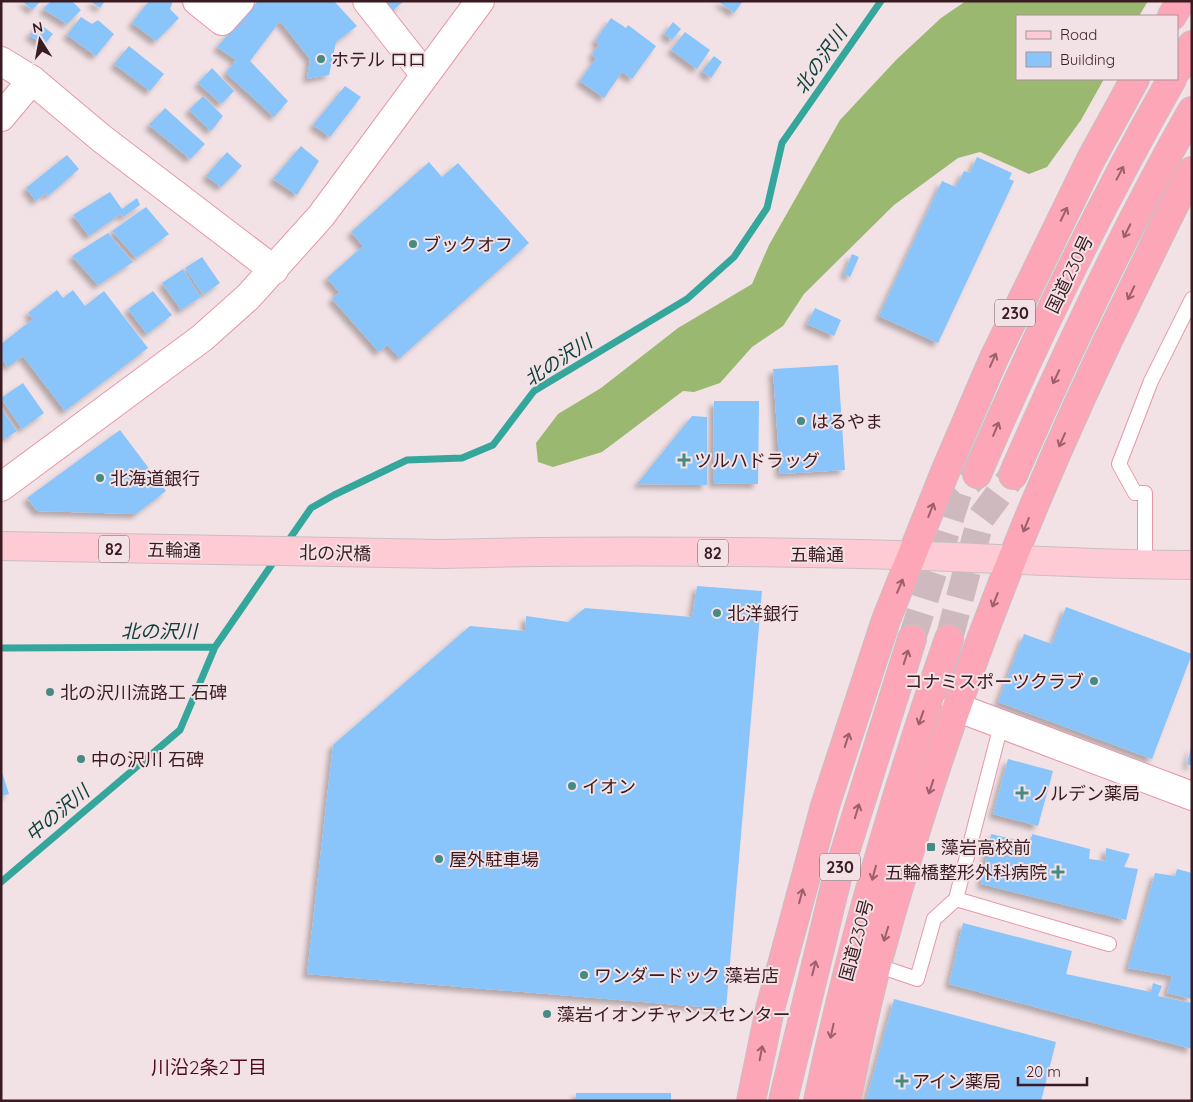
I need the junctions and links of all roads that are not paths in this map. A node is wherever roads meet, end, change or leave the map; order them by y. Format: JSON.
{"nodes":[{"id":1,"x":197,"y":1,"type":"edge"},
{"id":2,"x":240,"y":1,"type":"edge"},
{"id":3,"x":366,"y":1,"type":"edge"},
{"id":4,"x":480,"y":1,"type":"edge"},
{"id":5,"x":1181,"y":1,"type":"edge"},
{"id":6,"x":1173,"y":15,"type":"edge"},
{"id":7,"x":1192,"y":45,"type":"edge"},
{"id":8,"x":1,"y":61,"type":"edge"},
{"id":9,"x":1178,"y":68,"type":"edge"},
{"id":10,"x":425,"y":75,"type":"junction"},
{"id":11,"x":32,"y":80,"type":"junction"},
{"id":12,"x":1134,"y":80,"type":"edge"},
{"id":13,"x":1171,"y":80,"type":"edge"},
{"id":14,"x":1192,"y":111,"type":"edge"},
{"id":15,"x":1,"y":117,"type":"edge"},
{"id":16,"x":1192,"y":171,"type":"edge"},
{"id":17,"x":274,"y":270,"type":"junction"},
{"id":18,"x":1192,"y":299,"type":"edge"},
{"id":19,"x":977,"y":474,"type":"tunnel mouth"},
{"id":20,"x":1013,"y":475,"type":"tunnel mouth"},
{"id":21,"x":1,"y":486,"type":"edge"},
{"id":22,"x":1,"y":546,"type":"edge"},
{"id":23,"x":227,"y":551,"type":"joint"},
{"id":24,"x":442,"y":554,"type":"joint"},
{"id":25,"x":913,"y":556,"type":"junction"},
{"id":26,"x":1013,"y":559,"type":"junction"},
{"id":27,"x":1145,"y":565,"type":"junction"},
{"id":28,"x":1192,"y":565,"type":"edge"},
{"id":29,"x":912,"y":639,"type":"tunnel mouth"},
{"id":30,"x":949,"y":639,"type":"tunnel mouth"},
{"id":31,"x":956,"y":708,"type":"junction"},
{"id":32,"x":1002,"y":725,"type":"junction"},
{"id":33,"x":1192,"y":796,"type":"edge"},
{"id":34,"x":956,"y":899,"type":"junction"},
{"id":35,"x":1109,"y":944,"type":"dead end"},
{"id":36,"x":876,"y":965,"type":"junction"},
{"id":37,"x":751,"y":1101,"type":"edge"},
{"id":38,"x":783,"y":1101,"type":"edge"},
{"id":39,"x":818,"y":1101,"type":"edge"},
{"id":40,"x":846,"y":1101,"type":"edge"}],
"edges":[{"from":1,"to":2,"type":"street"},
{"from":3,"to":10,"type":"street"},
{"from":4,"to":10,"type":"street"},
{"from":5,"to":6,"type":"highway"},
{"from":7,"to":9,"type":"highway"},
{"from":8,"to":11,"type":"street"},
{"from":10,"to":17,"type":"street"},
{"from":11,"to":15,"type":"street"},
{"from":11,"to":17,"type":"street"},
{"from":25,"to":12,"type":"highway","number":"230","one_way":true},
{"from":19,"to":13,"type":"highway","name":"国道230号","number":"230","one_way":true},
{"from":14,"to":20,"type":"highway","name":"国道230号","one_way":true},
{"from":16,"to":26,"type":"highway","one_way":true},
{"from":17,"to":21,"type":"street"},
{"from":18,"to":27,"type":"lane"},
{"from":22,"to":23,"type":"main road","name":"五輪通","number":"82"},
{"from":23,"to":24,"type":"main road","name":"北の沢橋","number":"82"},
{"from":24,"to":25,"type":"main road","name":"五輪通","number":"82"},
{"from":25,"to":26,"type":"main road","name":"五輪通","number":"82"},
{"from":37,"to":25,"type":"highway","one_way":true},
{"from":26,"to":27,"type":"main road","name":"五輪通","number":"82"},
{"from":26,"to":31,"type":"highway","one_way":true},
{"from":27,"to":28,"type":"main road","name":"五輪通","number":"82"},
{"from":38,"to":29,"type":"highway","name":"国道230号","number":"230","one_way":true},
{"from":30,"to":39,"type":"highway","name":"国道230号","number":"230","one_way":true},
{"from":31,"to":32,"type":"street"},
{"from":31,"to":36,"type":"highway","one_way":true},
{"from":32,"to":33,"type":"street"},
{"from":32,"to":34,"type":"lane"},
{"from":34,"to":35,"type":"lane"},
{"from":34,"to":36,"type":"lane"},
{"from":36,"to":40,"type":"highway"}]}
